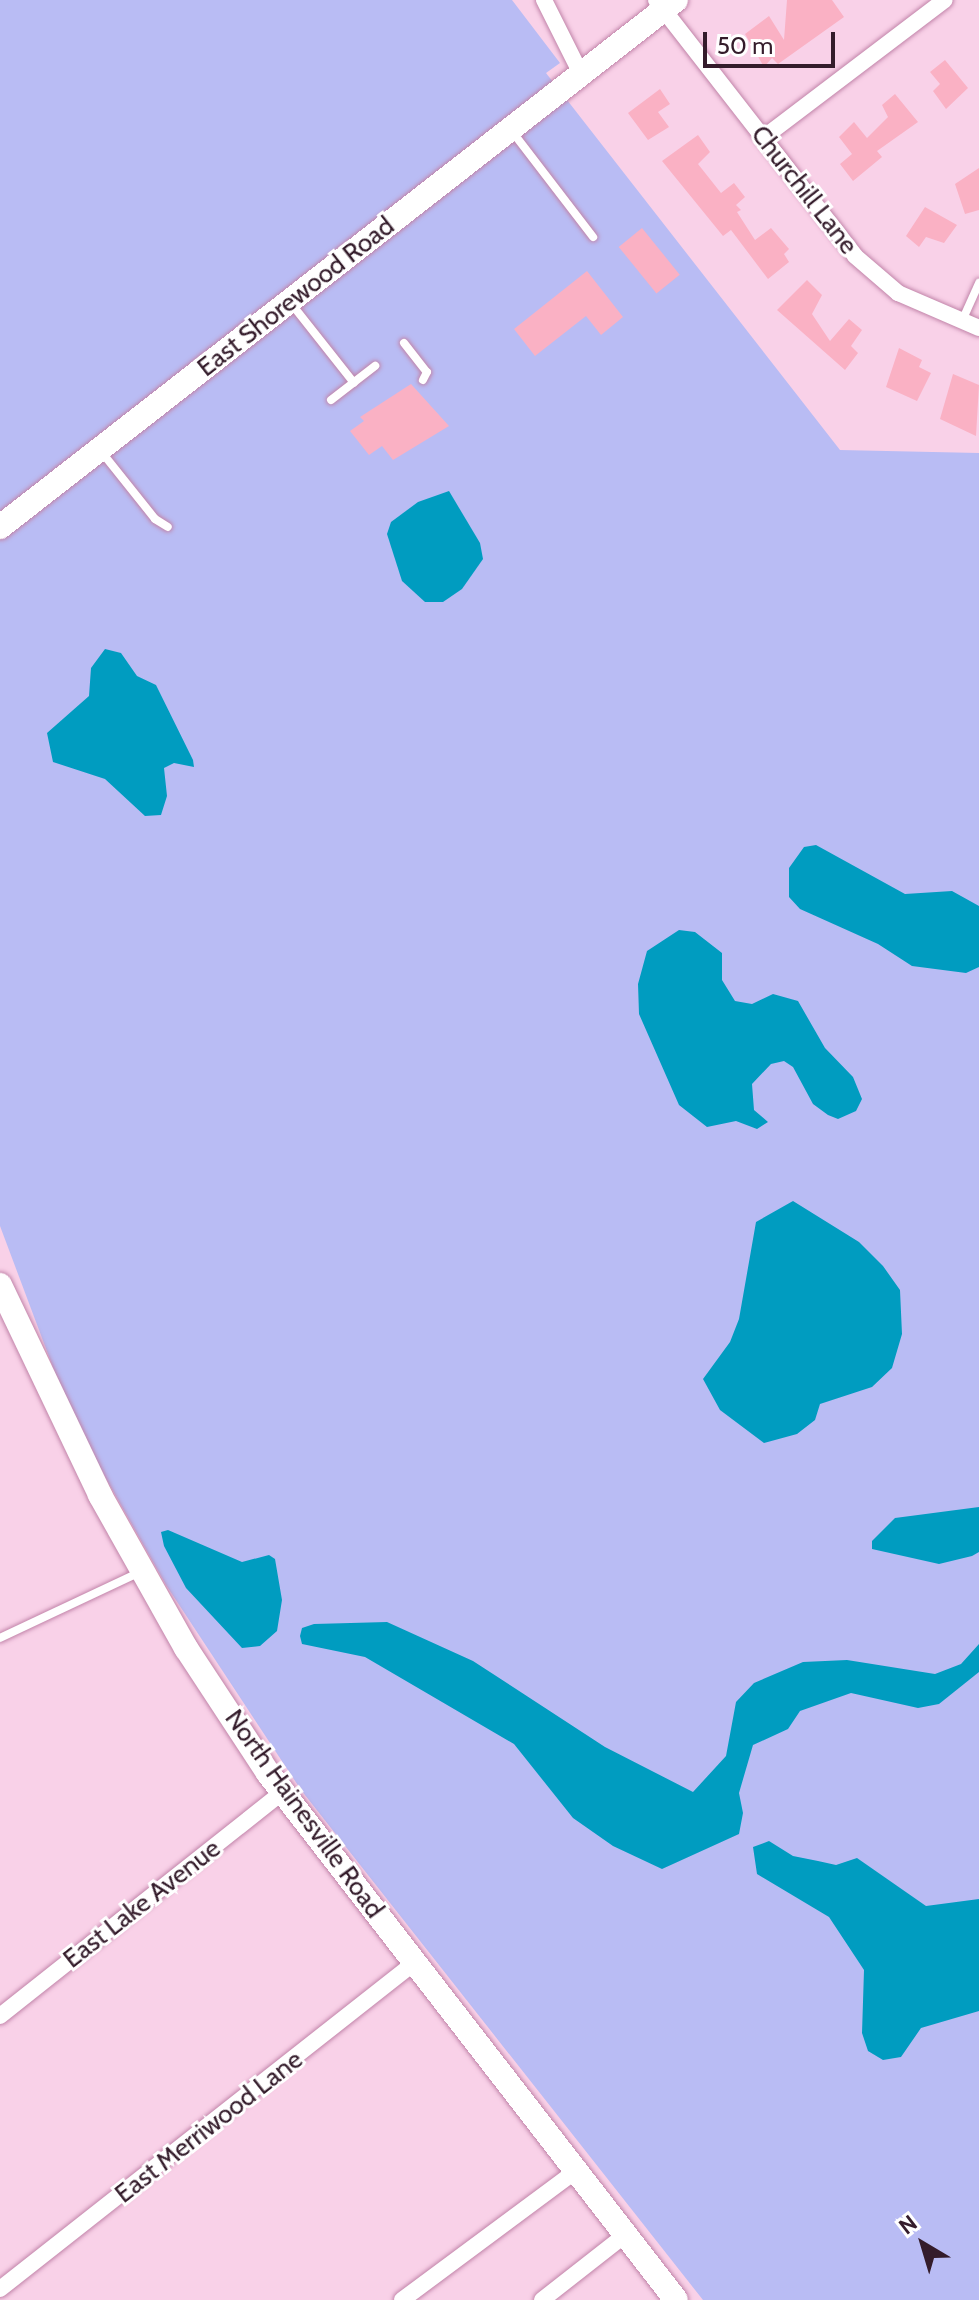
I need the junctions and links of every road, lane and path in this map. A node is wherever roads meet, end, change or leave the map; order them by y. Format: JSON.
{"nodes":[{"id":1,"x":544,"y":0,"type":"edge"},
{"id":2,"x":945,"y":0,"type":"edge"},
{"id":3,"x":666,"y":3,"type":"edge"},
{"id":4,"x":586,"y":70,"type":"junction"},
{"id":5,"x":510,"y":129,"type":"junction"},
{"id":6,"x":763,"y":138,"type":"junction"},
{"id":7,"x":593,"y":237,"type":"dead end"},
{"id":8,"x":979,"y":283,"type":"edge"},
{"id":9,"x":290,"y":302,"type":"junction"},
{"id":10,"x":962,"y":322,"type":"junction"},
{"id":11,"x":979,"y":328,"type":"edge"},
{"id":12,"x":404,"y":343,"type":"dead end"},
{"id":13,"x":375,"y":366,"type":"dead end"},
{"id":14,"x":423,"y":380,"type":"dead end"},
{"id":15,"x":354,"y":383,"type":"junction"},
{"id":16,"x":331,"y":400,"type":"dead end"},
{"id":17,"x":100,"y":450,"type":"junction"},
{"id":18,"x":0,"y":527,"type":"edge"},
{"id":19,"x":168,"y":527,"type":"dead end"},
{"id":20,"x":0,"y":1285,"type":"edge"},
{"id":21,"x":143,"y":1571,"type":"junction"},
{"id":22,"x":0,"y":1638,"type":"edge"},
{"id":23,"x":283,"y":1792,"type":"junction"},
{"id":24,"x":414,"y":1963,"type":"junction"},
{"id":25,"x":0,"y":2016,"type":"edge"},
{"id":26,"x":576,"y":2171,"type":"junction"},
{"id":27,"x":625,"y":2235,"type":"junction"},
{"id":28,"x":0,"y":2289,"type":"edge"},
{"id":29,"x":402,"y":2300,"type":"edge"},
{"id":30,"x":542,"y":2300,"type":"edge"},
{"id":31,"x":676,"y":2300,"type":"edge"}],
"edges":[{"from":1,"to":4,"type":"street"},
{"from":2,"to":6,"type":"street"},
{"from":3,"to":4,"type":"main road","name":"East Shorewood Road"},
{"from":3,"to":6,"type":"street","name":"Churchill Lane"},
{"from":4,"to":5,"type":"main road","name":"East Shorewood Road"},
{"from":5,"to":7,"type":"lane"},
{"from":5,"to":9,"type":"main road","name":"East Shorewood Road"},
{"from":6,"to":10,"type":"street","name":"Churchill Lane"},
{"from":8,"to":10,"type":"lane"},
{"from":9,"to":15,"type":"lane"},
{"from":9,"to":17,"type":"main road","name":"East Shorewood Road"},
{"from":10,"to":11,"type":"street","name":"Churchill Lane"},
{"from":12,"to":14,"type":"lane"},
{"from":13,"to":15,"type":"lane"},
{"from":15,"to":16,"type":"lane"},
{"from":17,"to":18,"type":"main road","name":"East Shorewood Road"},
{"from":17,"to":19,"type":"lane"},
{"from":20,"to":21,"type":"main road","name":"North Hainesville Road"},
{"from":21,"to":22,"type":"lane"},
{"from":21,"to":23,"type":"main road","name":"North Hainesville Road"},
{"from":23,"to":24,"type":"main road","name":"North Hainesville Road"},
{"from":23,"to":25,"type":"street","name":"East Lake Avenue"},
{"from":24,"to":26,"type":"main road","name":"North Hainesville Road"},
{"from":24,"to":28,"type":"street","name":"East Merriwood Lane"},
{"from":26,"to":27,"type":"main road","name":"North Hainesville Road"},
{"from":26,"to":29,"type":"street"},
{"from":27,"to":30,"type":"street"},
{"from":27,"to":31,"type":"main road","name":"North Hainesville Road"}]}
